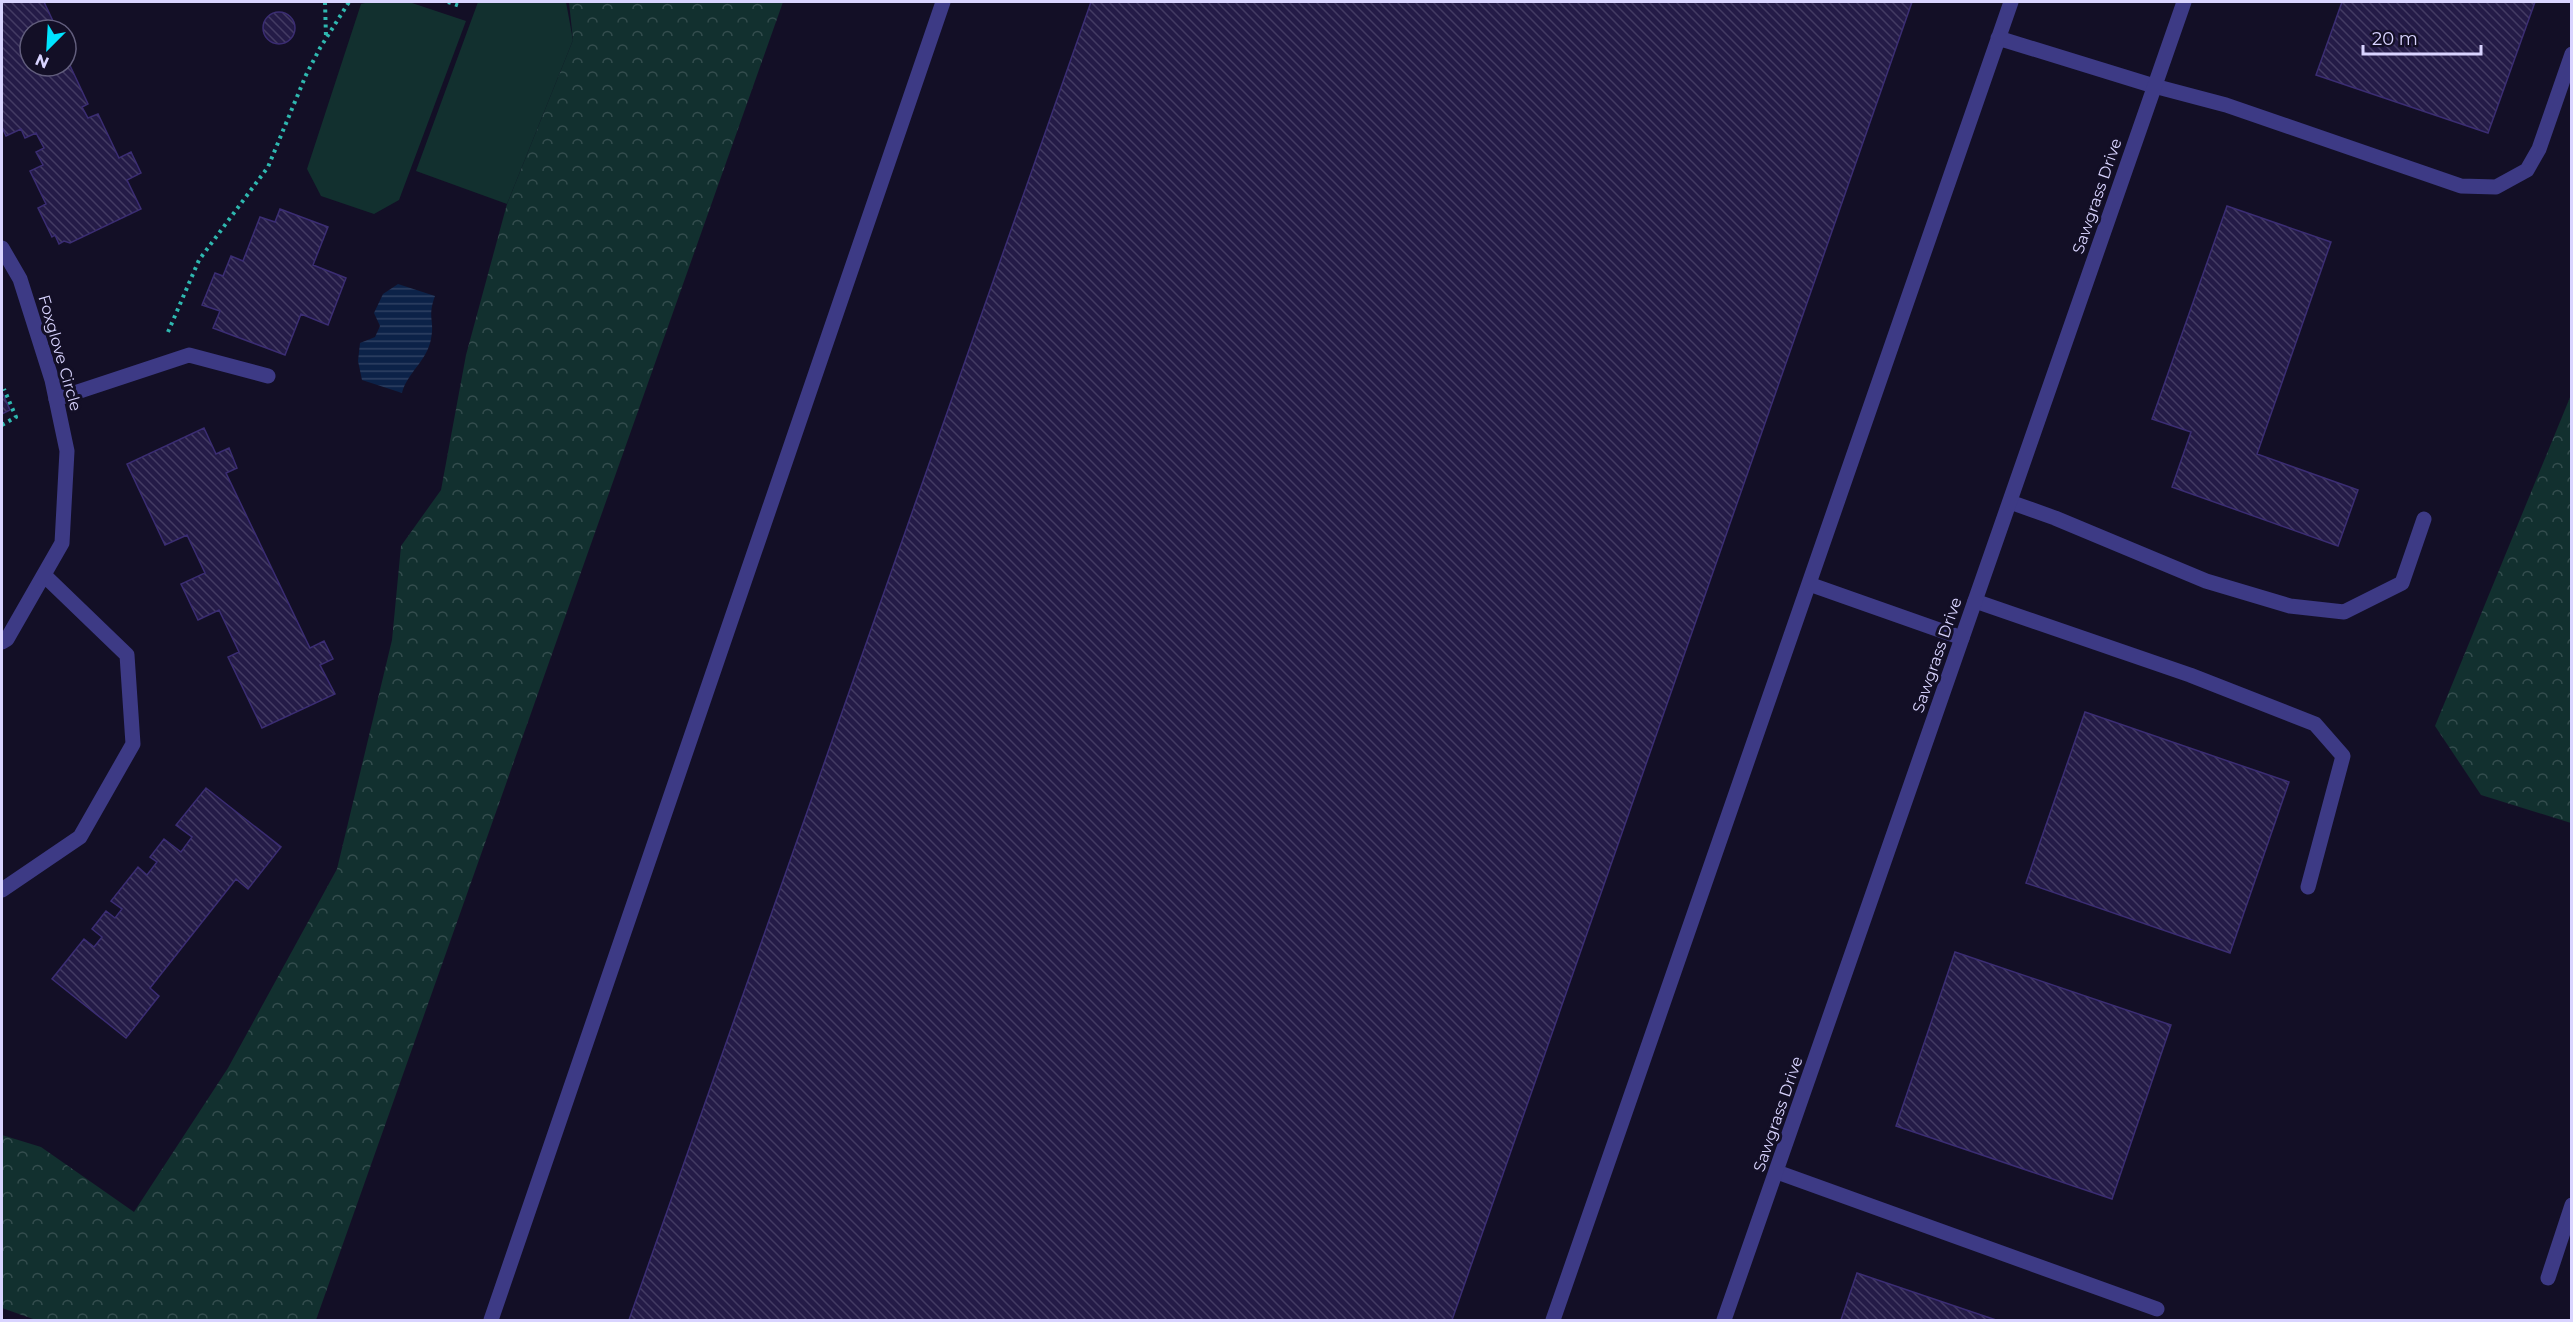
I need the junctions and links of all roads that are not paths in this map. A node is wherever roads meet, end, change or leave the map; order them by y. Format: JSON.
{"nodes":[{"id":1,"x":943,"y":2,"type":"edge"},
{"id":2,"x":2011,"y":2,"type":"edge"},
{"id":3,"x":2184,"y":2,"type":"edge"},
{"id":4,"x":1998,"y":38,"type":"junction"},
{"id":5,"x":2571,"y":54,"type":"edge"},
{"id":6,"x":2154,"y":86,"type":"junction"},
{"id":7,"x":2,"y":248,"type":"edge"},
{"id":8,"x":268,"y":376,"type":"dead end"},
{"id":9,"x":56,"y":399,"type":"junction"},
{"id":10,"x":2010,"y":502,"type":"junction"},
{"id":11,"x":2424,"y":519,"type":"dead end"},
{"id":12,"x":44,"y":575,"type":"junction"},
{"id":13,"x":1809,"y":584,"type":"junction"},
{"id":14,"x":1975,"y":601,"type":"junction"},
{"id":15,"x":1962,"y":638,"type":"junction"},
{"id":16,"x":2,"y":642,"type":"edge"},
{"id":17,"x":2308,"y":887,"type":"dead end"},
{"id":18,"x":2,"y":890,"type":"edge"},
{"id":19,"x":1777,"y":1172,"type":"junction"},
{"id":20,"x":2571,"y":1205,"type":"edge"},
{"id":21,"x":2548,"y":1278,"type":"dead end"},
{"id":22,"x":2157,"y":1309,"type":"dead end"},
{"id":23,"x":491,"y":1320,"type":"edge"},
{"id":24,"x":1553,"y":1320,"type":"edge"},
{"id":25,"x":1724,"y":1320,"type":"edge"}],
"edges":[{"from":1,"to":23,"type":"street"},
{"from":2,"to":4,"type":"street"},
{"from":3,"to":6,"type":"street","name":"Sawgrass Drive"},
{"from":4,"to":6,"type":"street"},
{"from":4,"to":13,"type":"street"},
{"from":5,"to":6,"type":"street"},
{"from":6,"to":10,"type":"street","name":"Sawgrass Drive"},
{"from":7,"to":9,"type":"street","name":"Foxglove Circle"},
{"from":8,"to":9,"type":"street"},
{"from":9,"to":12,"type":"street","name":"Foxglove Circle"},
{"from":10,"to":11,"type":"street"},
{"from":10,"to":14,"type":"street","name":"Sawgrass Drive"},
{"from":12,"to":16,"type":"street","name":"Foxglove Circle"},
{"from":12,"to":18,"type":"street"},
{"from":13,"to":15,"type":"street"},
{"from":13,"to":24,"type":"street"},
{"from":14,"to":15,"type":"street","name":"Sawgrass Drive"},
{"from":14,"to":17,"type":"street"},
{"from":15,"to":19,"type":"street","name":"Sawgrass Drive"},
{"from":19,"to":22,"type":"street"},
{"from":19,"to":25,"type":"street","name":"Sawgrass Drive"},
{"from":20,"to":21,"type":"street"}]}
